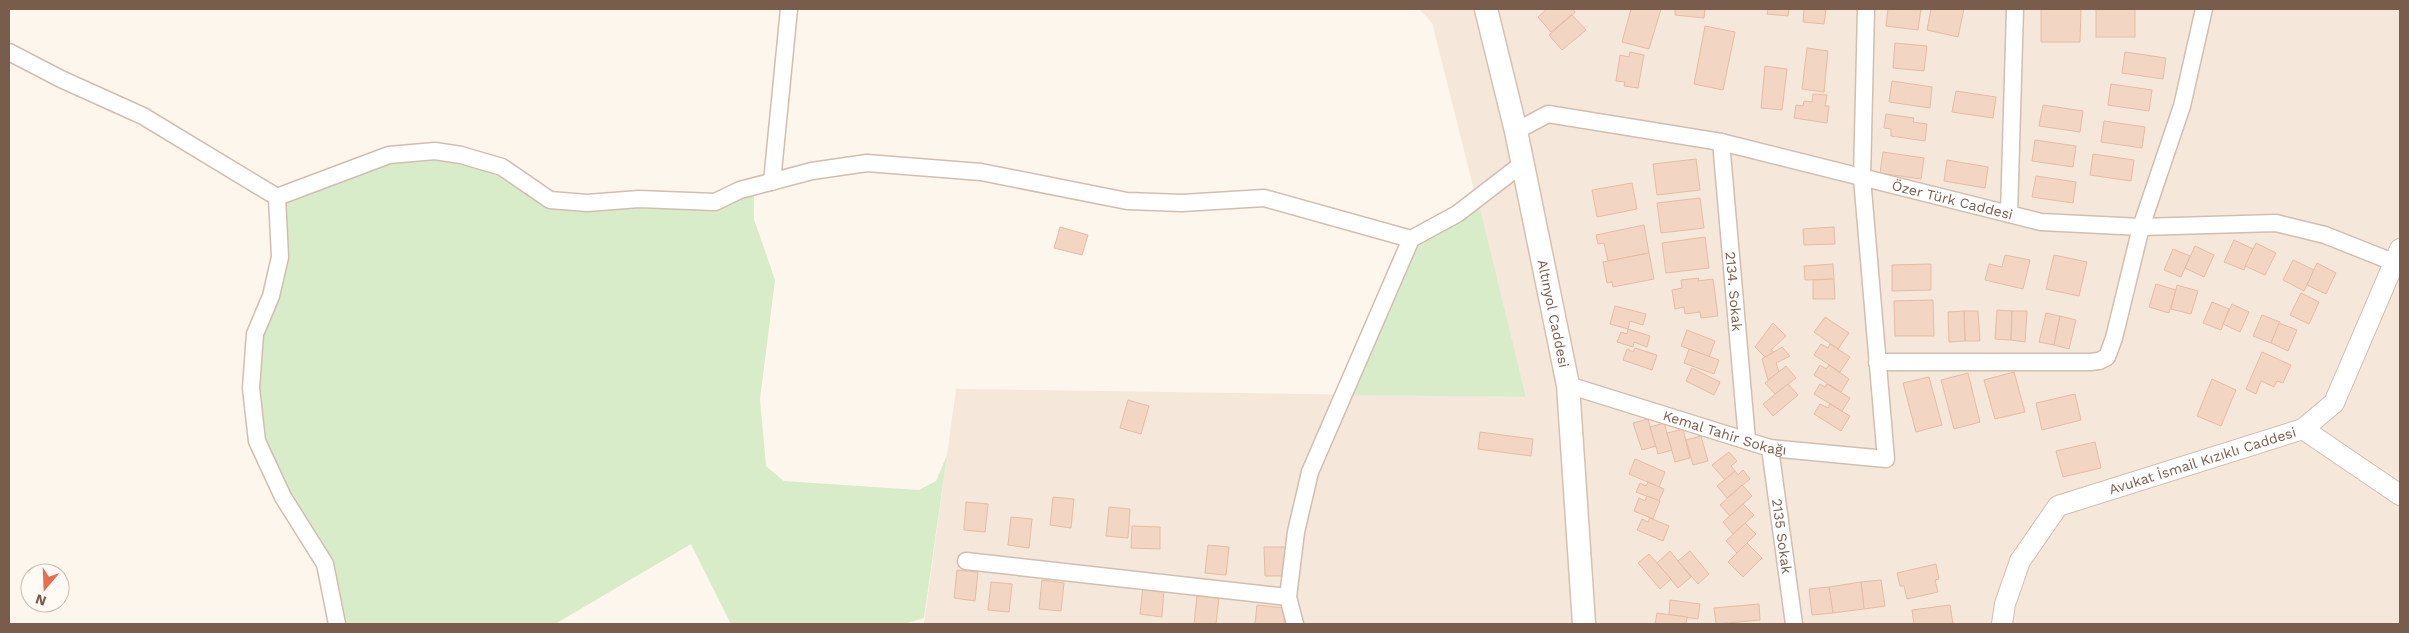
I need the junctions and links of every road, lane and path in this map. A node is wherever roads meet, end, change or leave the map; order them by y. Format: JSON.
{"nodes":[{"id":1,"x":789,"y":9,"type":"edge"},
{"id":2,"x":1866,"y":9,"type":"edge"},
{"id":3,"x":2015,"y":9,"type":"edge"},
{"id":4,"x":2204,"y":9,"type":"edge"},
{"id":5,"x":1492,"y":14,"type":"edge"},
{"id":6,"x":9,"y":52,"type":"edge"},
{"id":7,"x":1516,"y":131,"type":"junction"},
{"id":8,"x":1721,"y":142,"type":"junction"},
{"id":9,"x":1522,"y":164,"type":"junction"},
{"id":10,"x":1862,"y":178,"type":"junction"},
{"id":11,"x":772,"y":182,"type":"junction"},
{"id":12,"x":277,"y":197,"type":"junction"},
{"id":13,"x":2009,"y":214,"type":"junction"},
{"id":14,"x":2141,"y":227,"type":"junction"},
{"id":15,"x":1411,"y":240,"type":"junction"},
{"id":16,"x":2398,"y":260,"type":"edge"},
{"id":17,"x":1878,"y":362,"type":"junction"},
{"id":18,"x":1568,"y":385,"type":"junction"},
{"id":19,"x":2303,"y":429,"type":"junction"},
{"id":20,"x":1747,"y":440,"type":"junction"},
{"id":21,"x":1770,"y":448,"type":"junction"},
{"id":22,"x":2400,"y":495,"type":"edge"},
{"id":23,"x":966,"y":561,"type":"dead end"},
{"id":24,"x":1288,"y":597,"type":"junction"},
{"id":25,"x":337,"y":624,"type":"edge"},
{"id":26,"x":1295,"y":624,"type":"edge"},
{"id":27,"x":1584,"y":624,"type":"edge"},
{"id":28,"x":1794,"y":624,"type":"edge"},
{"id":29,"x":2002,"y":624,"type":"edge"}],
"edges":[{"from":1,"to":11,"type":"street"},
{"from":2,"to":10,"type":"street"},
{"from":3,"to":13,"type":"street"},
{"from":4,"to":14,"type":"street"},
{"from":5,"to":7,"type":"main road","name":"Altınyol Caddesi"},
{"from":6,"to":12,"type":"street"},
{"from":7,"to":8,"type":"street","name":"Özer Türk Caddesi"},
{"from":7,"to":9,"type":"main road","name":"Altınyol Caddesi"},
{"from":8,"to":10,"type":"street","name":"Özer Türk Caddesi"},
{"from":8,"to":20,"type":"street","name":"2134. Sokak"},
{"from":9,"to":15,"type":"street"},
{"from":9,"to":18,"type":"main road","name":"Altınyol Caddesi"},
{"from":10,"to":13,"type":"street","name":"Özer Türk Caddesi"},
{"from":10,"to":17,"type":"street"},
{"from":11,"to":12,"type":"street"},
{"from":11,"to":15,"type":"street"},
{"from":12,"to":25,"type":"street"},
{"from":13,"to":14,"type":"street","name":"Özer Türk Caddesi"},
{"from":14,"to":16,"type":"street","name":"Özer Türk Caddesi"},
{"from":14,"to":17,"type":"street"},
{"from":15,"to":24,"type":"street"},
{"from":16,"to":19,"type":"street","name":"Avukat İsmail Kızıklı Caddesi"},
{"from":17,"to":21,"type":"street","name":"Kemal Tahir Sokağı"},
{"from":18,"to":20,"type":"street","name":"Kemal Tahir Sokağı"},
{"from":18,"to":27,"type":"main road","name":"Altınyol Caddesi"},
{"from":19,"to":22,"type":"street"},
{"from":19,"to":29,"type":"street","name":"Avukat İsmail Kızıklı Caddesi"},
{"from":20,"to":21,"type":"street","name":"Kemal Tahir Sokağı"},
{"from":21,"to":28,"type":"street","name":"2135 Sokak"},
{"from":23,"to":24,"type":"street"},
{"from":24,"to":26,"type":"street"}]}
